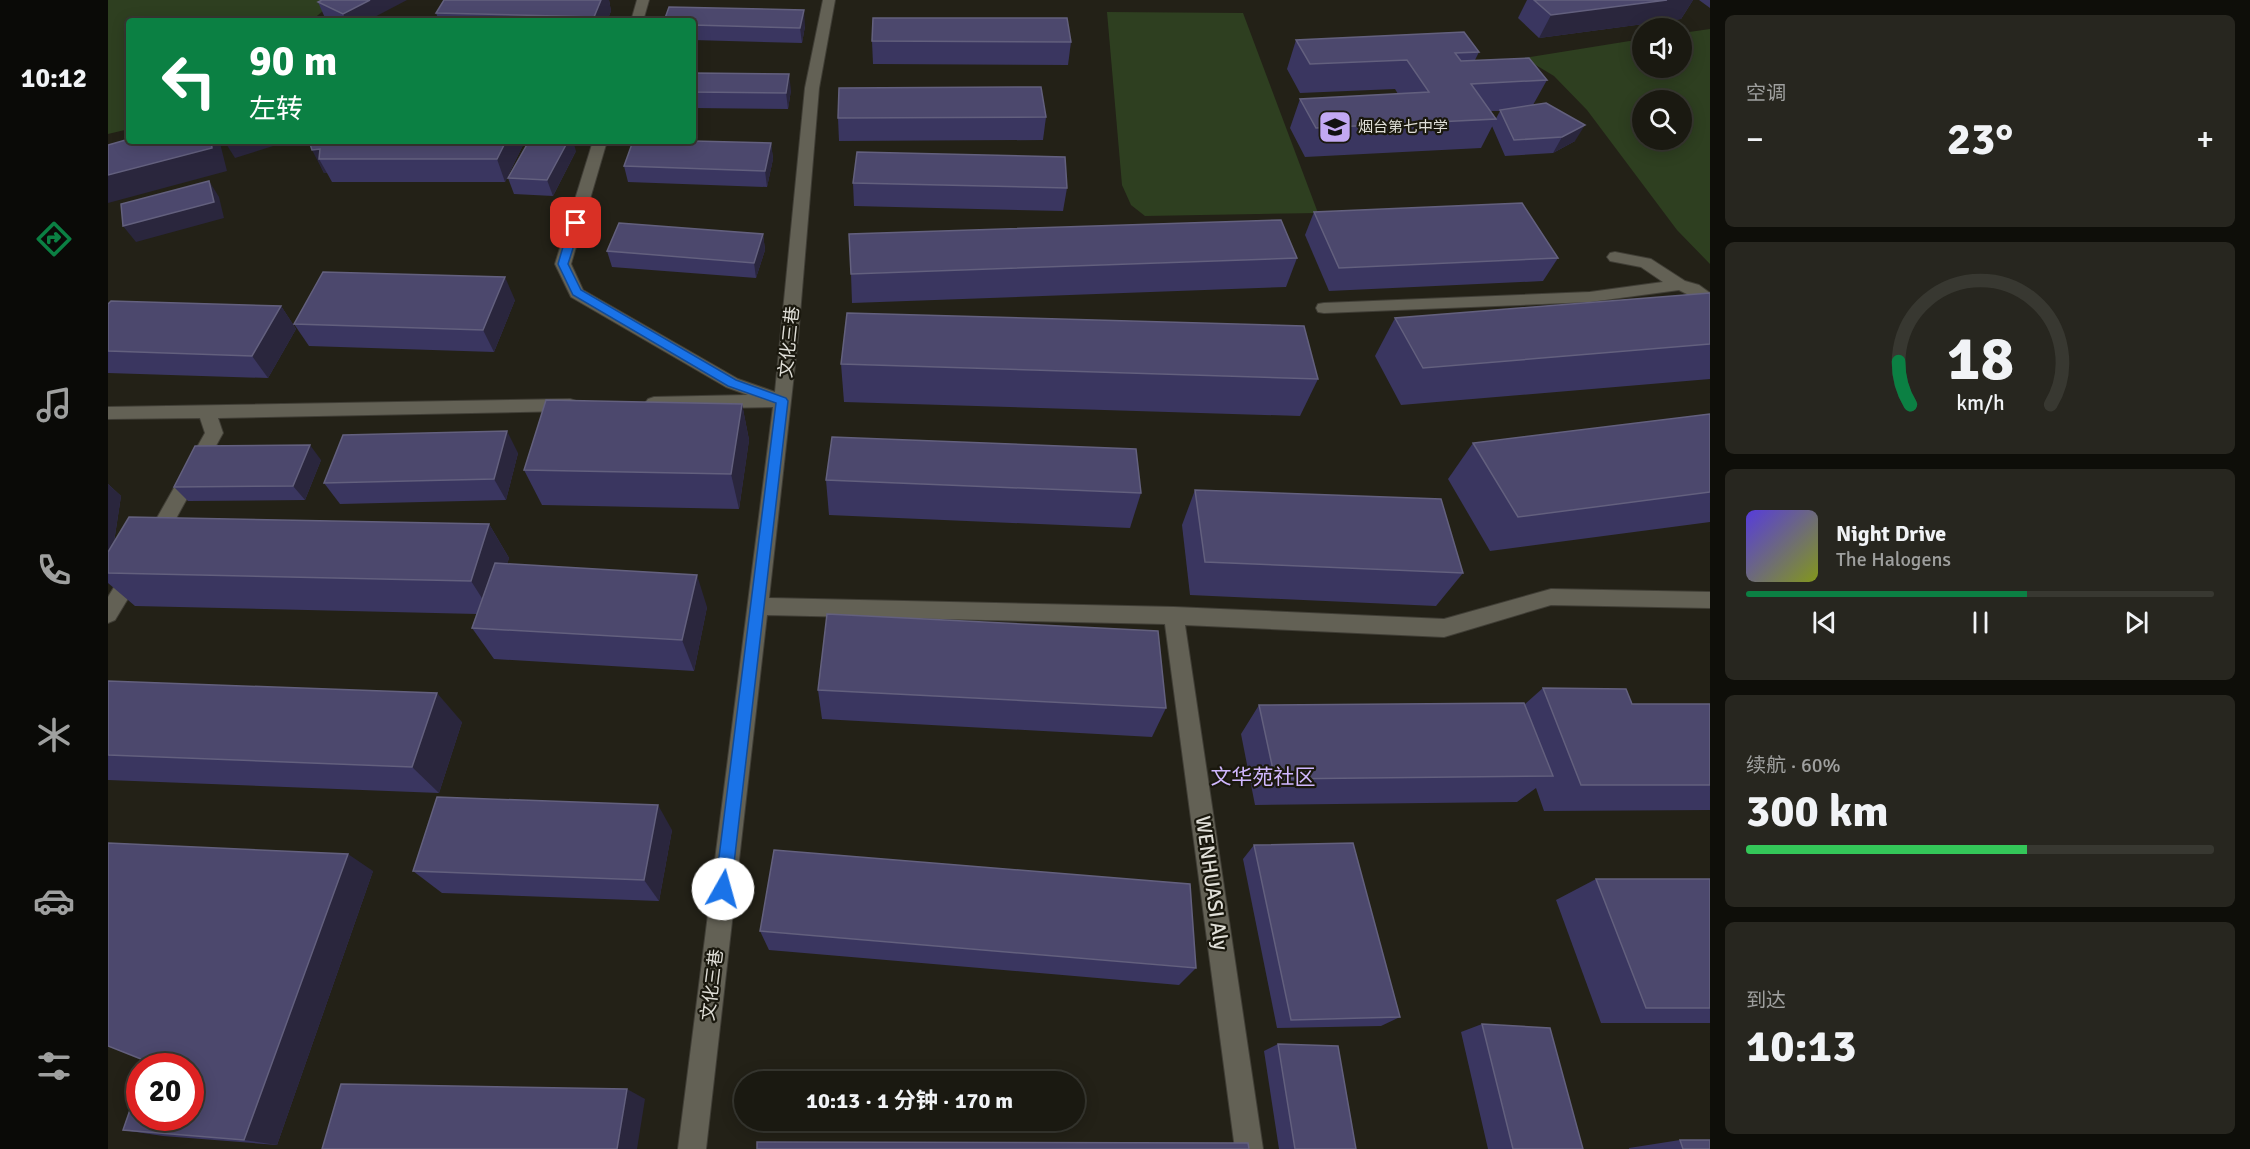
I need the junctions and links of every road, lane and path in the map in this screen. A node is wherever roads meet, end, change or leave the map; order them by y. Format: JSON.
{"nodes":[{"id":1,"x":643,"y":0,"type":"edge"},
{"id":2,"x":829,"y":0,"type":"edge"},
{"id":3,"x":638,"y":18,"type":"edge"},
{"id":4,"x":599,"y":144,"type":"edge"},
{"id":5,"x":1615,"y":257,"type":"dead end"},
{"id":6,"x":1679,"y":285,"type":"junction"},
{"id":7,"x":1710,"y":301,"type":"edge"},
{"id":8,"x":1324,"y":308,"type":"dead end"},
{"id":9,"x":782,"y":401,"type":"junction"},
{"id":10,"x":638,"y":404,"type":"edge"},
{"id":11,"x":590,"y":405,"type":"edge"},
{"id":12,"x":207,"y":412,"type":"junction"},
{"id":13,"x":108,"y":413,"type":"edge"},
{"id":14,"x":1710,"y":600,"type":"edge"},
{"id":15,"x":757,"y":606,"type":"junction"},
{"id":16,"x":108,"y":614,"type":"edge"},
{"id":17,"x":1174,"y":616,"type":"junction"},
{"id":18,"x":692,"y":1149,"type":"edge"},
{"id":19,"x":1249,"y":1149,"type":"edge"}],
"edges":[{"from":1,"to":3,"type":"lane"},
{"from":2,"to":9,"type":"lane","name":"文化三巷"},
{"from":4,"to":9,"type":"lane"},
{"from":5,"to":6,"type":"lane"},
{"from":6,"to":7,"type":"lane"},
{"from":6,"to":8,"type":"lane"},
{"from":9,"to":10,"type":"lane"},
{"from":9,"to":15,"type":"lane","name":"文化三巷"},
{"from":11,"to":12,"type":"lane"},
{"from":12,"to":13,"type":"lane"},
{"from":12,"to":16,"type":"lane"},
{"from":14,"to":17,"type":"lane"},
{"from":15,"to":17,"type":"lane"},
{"from":15,"to":18,"type":"lane","name":"文化三巷"},
{"from":17,"to":19,"type":"lane","name":"WENHUASI Aly"}]}
